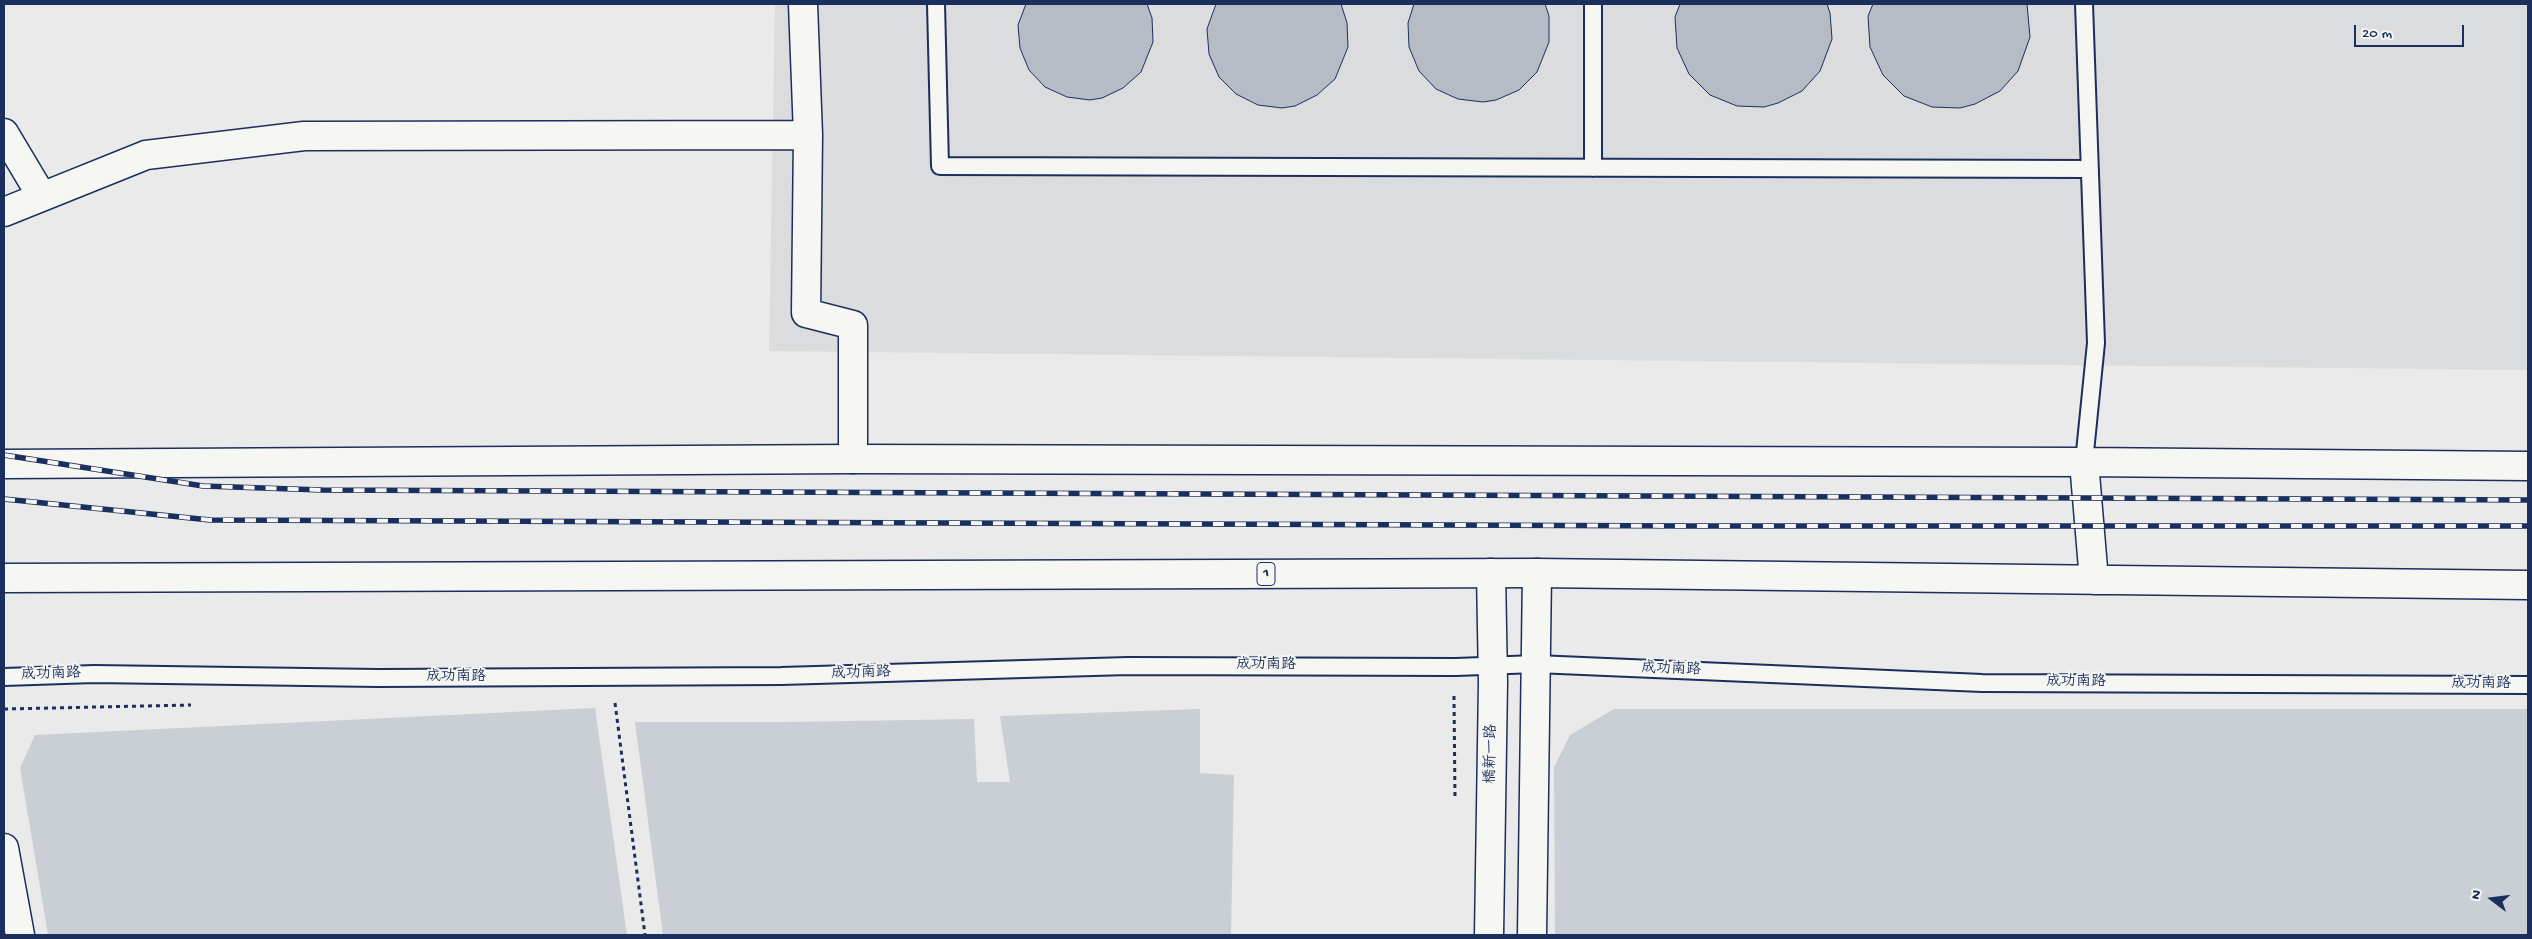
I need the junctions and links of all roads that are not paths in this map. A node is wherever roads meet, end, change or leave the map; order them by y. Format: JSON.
{"nodes":[{"id":1,"x":803,"y":4,"type":"edge"},
{"id":2,"x":936,"y":4,"type":"edge"},
{"id":3,"x":1593,"y":4,"type":"edge"},
{"id":4,"x":2084,"y":4,"type":"edge"},
{"id":5,"x":4,"y":133,"type":"edge"},
{"id":6,"x":808,"y":135,"type":"junction"},
{"id":7,"x":1593,"y":168,"type":"junction"},
{"id":8,"x":2090,"y":170,"type":"junction"},
{"id":9,"x":41,"y":195,"type":"junction"},
{"id":10,"x":4,"y":212,"type":"edge"},
{"id":11,"x":854,"y":459,"type":"junction"},
{"id":12,"x":2084,"y":462,"type":"junction"},
{"id":13,"x":4,"y":464,"type":"edge"},
{"id":14,"x":2528,"y":466,"type":"edge"},
{"id":15,"x":1491,"y":574,"type":"junction"},
{"id":16,"x":1537,"y":574,"type":"junction"},
{"id":17,"x":4,"y":578,"type":"edge"},
{"id":18,"x":2094,"y":580,"type":"junction"},
{"id":19,"x":2528,"y":584,"type":"edge"},
{"id":20,"x":1536,"y":664,"type":"junction"},
{"id":21,"x":1492,"y":666,"type":"junction"},
{"id":22,"x":4,"y":677,"type":"edge"},
{"id":23,"x":2528,"y":685,"type":"edge"},
{"id":24,"x":4,"y":848,"type":"edge"},
{"id":25,"x":20,"y":935,"type":"edge"},
{"id":26,"x":1489,"y":935,"type":"edge"},
{"id":27,"x":1532,"y":935,"type":"edge"}],
"edges":[{"from":1,"to":6,"type":"main road"},
{"from":2,"to":7,"type":"lane"},
{"from":3,"to":7,"type":"lane"},
{"from":4,"to":8,"type":"lane"},
{"from":5,"to":9,"type":"main road"},
{"from":6,"to":9,"type":"main road"},
{"from":6,"to":11,"type":"main road"},
{"from":7,"to":8,"type":"lane"},
{"from":8,"to":12,"type":"lane"},
{"from":9,"to":10,"type":"main road"},
{"from":11,"to":12,"type":"main road"},
{"from":11,"to":13,"type":"main road"},
{"from":12,"to":14,"type":"main road"},
{"from":12,"to":18,"type":"main road"},
{"from":15,"to":16,"type":"main road","number":"1"},
{"from":15,"to":17,"type":"main road","number":"1"},
{"from":15,"to":21,"type":"main road","name":"橋新一路"},
{"from":16,"to":18,"type":"main road","number":"1"},
{"from":16,"to":20,"type":"main road"},
{"from":18,"to":19,"type":"main road","number":"1"},
{"from":20,"to":21,"type":"lane","name":"成功南路"},
{"from":20,"to":23,"type":"lane","name":"成功南路"},
{"from":20,"to":27,"type":"main road"},
{"from":21,"to":22,"type":"lane","name":"成功南路"},
{"from":21,"to":26,"type":"main road","name":"橋新一路"},
{"from":24,"to":25,"type":"main road"}]}
